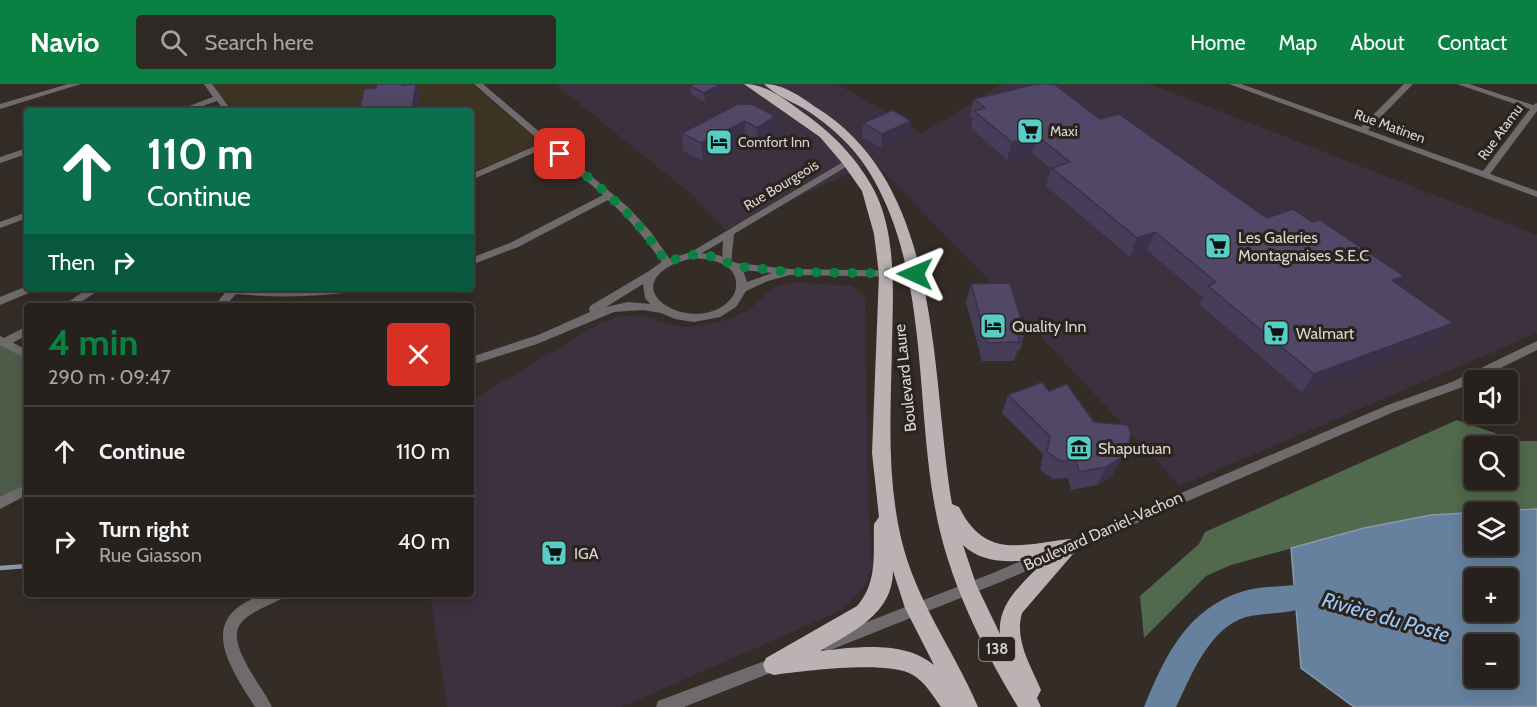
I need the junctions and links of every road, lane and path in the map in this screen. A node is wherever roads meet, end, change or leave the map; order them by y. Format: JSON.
{"nodes":[{"id":1,"x":77,"y":84,"type":"edge"},
{"id":2,"x":208,"y":84,"type":"edge"},
{"id":3,"x":478,"y":84,"type":"edge"},
{"id":4,"x":750,"y":84,"type":"edge"},
{"id":5,"x":770,"y":84,"type":"edge"},
{"id":6,"x":1233,"y":84,"type":"edge"},
{"id":7,"x":1266,"y":84,"type":"edge"},
{"id":8,"x":1409,"y":84,"type":"edge"},
{"id":9,"x":1461,"y":84,"type":"edge"},
{"id":10,"x":1256,"y":92,"type":"junction"},
{"id":11,"x":218,"y":98,"type":"junction"},
{"id":12,"x":1536,"y":106,"type":"edge"},
{"id":13,"x":0,"y":107,"type":"edge"},
{"id":14,"x":189,"y":108,"type":"edge"},
{"id":15,"x":226,"y":108,"type":"edge"},
{"id":16,"x":1362,"y":131,"type":"junction"},
{"id":17,"x":548,"y":143,"type":"junction"},
{"id":18,"x":24,"y":152,"type":"edge"},
{"id":19,"x":0,"y":160,"type":"edge"},
{"id":20,"x":848,"y":162,"type":"junction"},
{"id":21,"x":1485,"y":175,"type":"junction"},
{"id":22,"x":474,"y":176,"type":"edge"},
{"id":23,"x":1537,"y":194,"type":"edge"},
{"id":24,"x":610,"y":195,"type":"junction"},
{"id":25,"x":24,"y":216,"type":"edge"},
{"id":26,"x":0,"y":225,"type":"edge"},
{"id":27,"x":729,"y":233,"type":"junction"},
{"id":28,"x":691,"y":255,"type":"junction"},
{"id":29,"x":474,"y":261,"type":"edge"},
{"id":30,"x":666,"y":262,"type":"junction"},
{"id":31,"x":731,"y":264,"type":"junction"},
{"id":32,"x":790,"y":272,"type":"junction"},
{"id":33,"x":652,"y":274,"type":"junction"},
{"id":34,"x":886,"y":274,"type":"junction"},
{"id":35,"x":915,"y":274,"type":"junction"},
{"id":36,"x":744,"y":288,"type":"junction"},
{"id":37,"x":25,"y":291,"type":"edge"},
{"id":38,"x":92,"y":291,"type":"edge"},
{"id":39,"x":232,"y":291,"type":"edge"},
{"id":40,"x":248,"y":291,"type":"edge"},
{"id":41,"x":334,"y":291,"type":"edge"},
{"id":42,"x":0,"y":301,"type":"edge"},
{"id":43,"x":72,"y":303,"type":"edge"},
{"id":44,"x":222,"y":303,"type":"edge"},
{"id":45,"x":661,"y":310,"type":"junction"},
{"id":46,"x":583,"y":317,"type":"junction"},
{"id":47,"x":24,"y":331,"type":"edge"},
{"id":48,"x":1,"y":342,"type":"edge"},
{"id":49,"x":1537,"y":345,"type":"edge"},
{"id":50,"x":24,"y":354,"type":"edge"},
{"id":51,"x":474,"y":360,"type":"edge"},
{"id":52,"x":935,"y":462,"type":"junction"},
{"id":53,"x":24,"y":490,"type":"edge"},
{"id":54,"x":885,"y":496,"type":"junction"},
{"id":55,"x":0,"y":502,"type":"edge"},
{"id":56,"x":1069,"y":547,"type":"junction"},
{"id":57,"x":967,"y":588,"type":"junction"},
{"id":58,"x":271,"y":597,"type":"edge"},
{"id":59,"x":915,"y":608,"type":"junction"},
{"id":60,"x":774,"y":665,"type":"junction"},
{"id":61,"x":264,"y":707,"type":"edge"},
{"id":62,"x":664,"y":707,"type":"edge"},
{"id":63,"x":954,"y":707,"type":"edge"},
{"id":64,"x":967,"y":707,"type":"edge"},
{"id":65,"x":1030,"y":707,"type":"edge"},
{"id":66,"x":1038,"y":707,"type":"edge"}],
"edges":[{"from":1,"to":13,"type":"street"},
{"from":2,"to":11,"type":"street"},
{"from":3,"to":17,"type":"street"},
{"from":4,"to":20,"type":"highway","name":"Boulevard Laure"},
{"from":5,"to":35,"type":"highway","name":"Boulevard Laure","number":"138"},
{"from":6,"to":10,"type":"street","name":"Rue Matinen"},
{"from":7,"to":10,"type":"street"},
{"from":8,"to":16,"type":"street"},
{"from":9,"to":12,"type":"street"},
{"from":10,"to":16,"type":"street","name":"Rue Matinen"},
{"from":11,"to":14,"type":"street"},
{"from":11,"to":15,"type":"street"},
{"from":12,"to":21,"type":"street","name":"Rue Atamu"},
{"from":16,"to":21,"type":"street","name":"Rue Matinen"},
{"from":17,"to":22,"type":"street"},
{"from":17,"to":24,"type":"street"},
{"from":18,"to":19,"type":"street"},
{"from":20,"to":27,"type":"street","name":"Rue Bourgeois"},
{"from":20,"to":34,"type":"highway","name":"Boulevard Laure"},
{"from":21,"to":23,"type":"street","name":"Rue Matinen"},
{"from":24,"to":29,"type":"street"},
{"from":24,"to":30,"type":"street"},
{"from":25,"to":26,"type":"street"},
{"from":27,"to":28,"type":"street","name":"Rue Bourgeois"},
{"from":27,"to":31,"type":"street"},
{"from":28,"to":30,"type":"street"},
{"from":28,"to":31,"type":"street"},
{"from":30,"to":33,"type":"street"},
{"from":31,"to":32,"type":"street"},
{"from":31,"to":36,"type":"street"},
{"from":32,"to":34,"type":"street"},
{"from":32,"to":36,"type":"street"},
{"from":33,"to":45,"type":"street"},
{"from":33,"to":46,"type":"street"},
{"from":34,"to":35,"type":"street"},
{"from":34,"to":54,"type":"highway","name":"Boulevard Laure"},
{"from":35,"to":52,"type":"highway","name":"Boulevard Laure","number":"138"},
{"from":36,"to":45,"type":"street"},
{"from":37,"to":42,"type":"street"},
{"from":38,"to":43,"type":"street"},
{"from":39,"to":44,"type":"street"},
{"from":40,"to":41,"type":"street"},
{"from":45,"to":46,"type":"street"},
{"from":46,"to":51,"type":"street"},
{"from":47,"to":48,"type":"street"},
{"from":48,"to":50,"type":"street"},
{"from":49,"to":56,"type":"street","name":"Boulevard Daniel-Vachon"},
{"from":52,"to":56,"type":"highway"},
{"from":52,"to":57,"type":"highway","name":"Boulevard Laure","number":"138"},
{"from":53,"to":55,"type":"street"},
{"from":54,"to":59,"type":"highway","name":"Boulevard Laure"},
{"from":54,"to":60,"type":"highway"},
{"from":56,"to":57,"type":"street","name":"Boulevard Daniel-Vachon"},
{"from":56,"to":66,"type":"highway"},
{"from":57,"to":59,"type":"street","name":"Boulevard Daniel-Vachon"},
{"from":57,"to":65,"type":"highway","name":"Boulevard Laure","number":"138"},
{"from":58,"to":61,"type":"street"},
{"from":59,"to":60,"type":"street","name":"Boulevard Daniel-Vachon"},
{"from":59,"to":64,"type":"highway","name":"Boulevard Laure"},
{"from":60,"to":62,"type":"street","name":"Boulevard Daniel-Vachon"},
{"from":60,"to":63,"type":"highway"}]}
